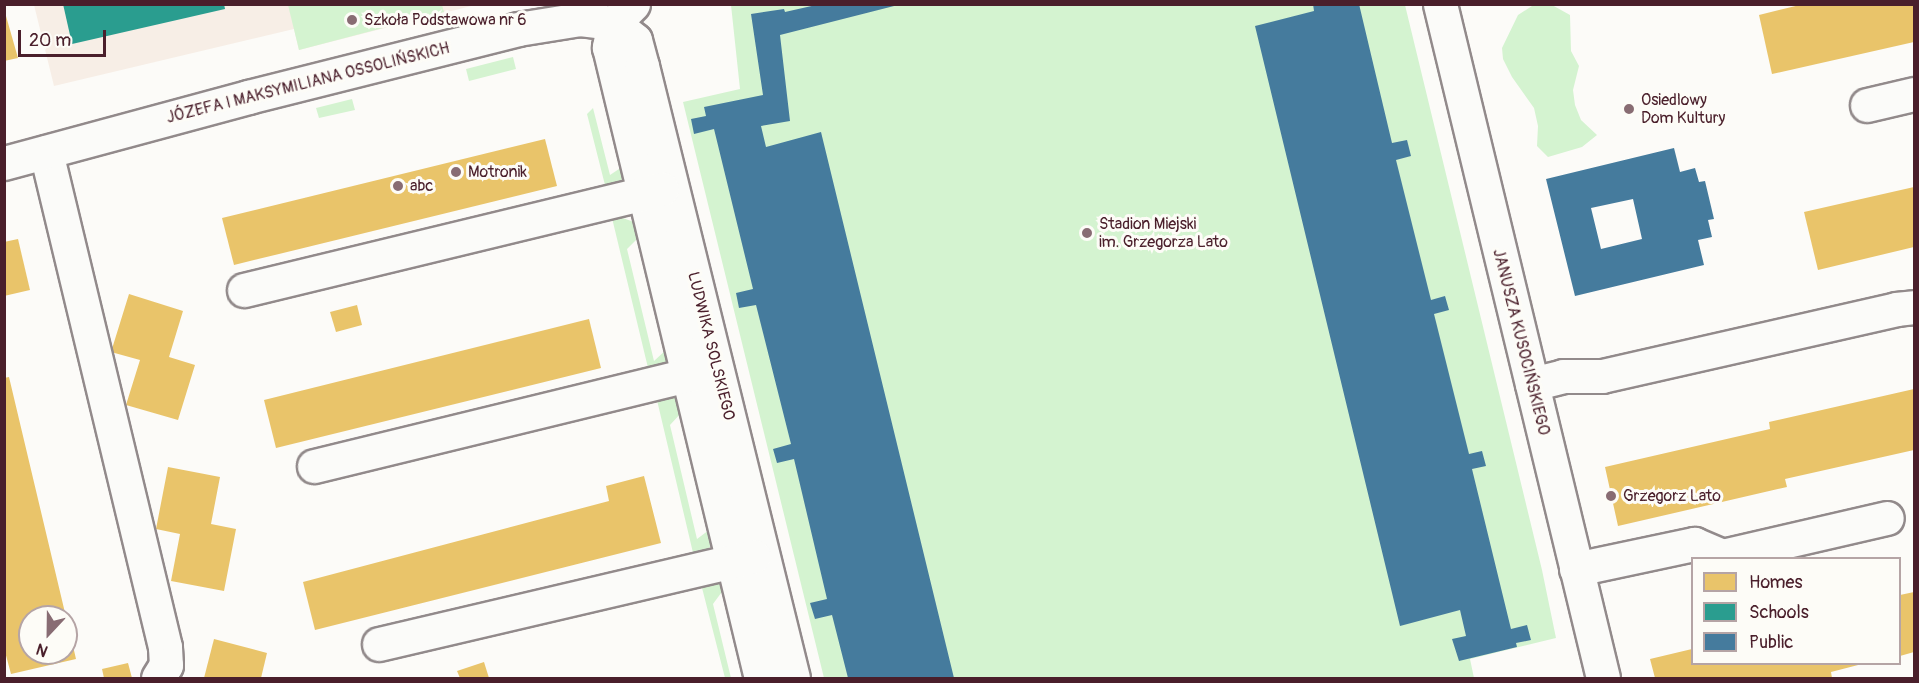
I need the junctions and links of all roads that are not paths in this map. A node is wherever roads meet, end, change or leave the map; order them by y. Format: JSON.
{"nodes":[{"id":1,"x":1440,"y":4,"type":"edge"},
{"id":2,"x":623,"y":14,"type":"edge"},
{"id":3,"x":1914,"y":94,"type":"edge"},
{"id":4,"x":1867,"y":105,"type":"dead end"},
{"id":5,"x":46,"y":152,"type":"junction"},
{"id":6,"x":4,"y":163,"type":"edge"},
{"id":7,"x":657,"y":190,"type":"junction"},
{"id":8,"x":244,"y":290,"type":"dead end"},
{"id":9,"x":1914,"y":307,"type":"edge"},
{"id":10,"x":702,"y":372,"type":"junction"},
{"id":11,"x":1532,"y":384,"type":"junction"},
{"id":12,"x":314,"y":466,"type":"dead end"},
{"id":13,"x":1887,"y":518,"type":"dead end"},
{"id":14,"x":748,"y":558,"type":"junction"},
{"id":15,"x":1576,"y":569,"type":"junction"},
{"id":16,"x":379,"y":644,"type":"dead end"},
{"id":17,"x":158,"y":678,"type":"edge"},
{"id":18,"x":761,"y":678,"type":"edge"},
{"id":19,"x":793,"y":678,"type":"edge"},
{"id":20,"x":1603,"y":678,"type":"edge"}],
"edges":[{"from":1,"to":11,"type":"street","name":"JANUSZA KUSOCIŃSKIEGO"},
{"from":2,"to":5,"type":"street","name":"JÓZEFA I MAKSYMILIANA OSSOLIŃSKICH"},
{"from":2,"to":7,"type":"street","name":"LUDWIKA SOLSKIEGO"},
{"from":3,"to":4,"type":"street"},
{"from":5,"to":6,"type":"street","name":"JÓZEFA I MAKSYMILIANA OSSOLIŃSKICH"},
{"from":5,"to":17,"type":"street"},
{"from":7,"to":8,"type":"street"},
{"from":7,"to":10,"type":"street","name":"LUDWIKA SOLSKIEGO"},
{"from":9,"to":11,"type":"street"},
{"from":10,"to":12,"type":"street"},
{"from":10,"to":14,"type":"street","name":"LUDWIKA SOLSKIEGO"},
{"from":11,"to":15,"type":"street","name":"JANUSZA KUSOCIŃSKIEGO"},
{"from":13,"to":15,"type":"street"},
{"from":14,"to":16,"type":"street"},
{"from":14,"to":18,"type":"street","name":"LUDWIKA SOLSKIEGO"},
{"from":14,"to":19,"type":"street","name":"LUDWIKA SOLSKIEGO"},
{"from":15,"to":20,"type":"street","name":"JANUSZA KUSOCIŃSKIEGO"}]}
